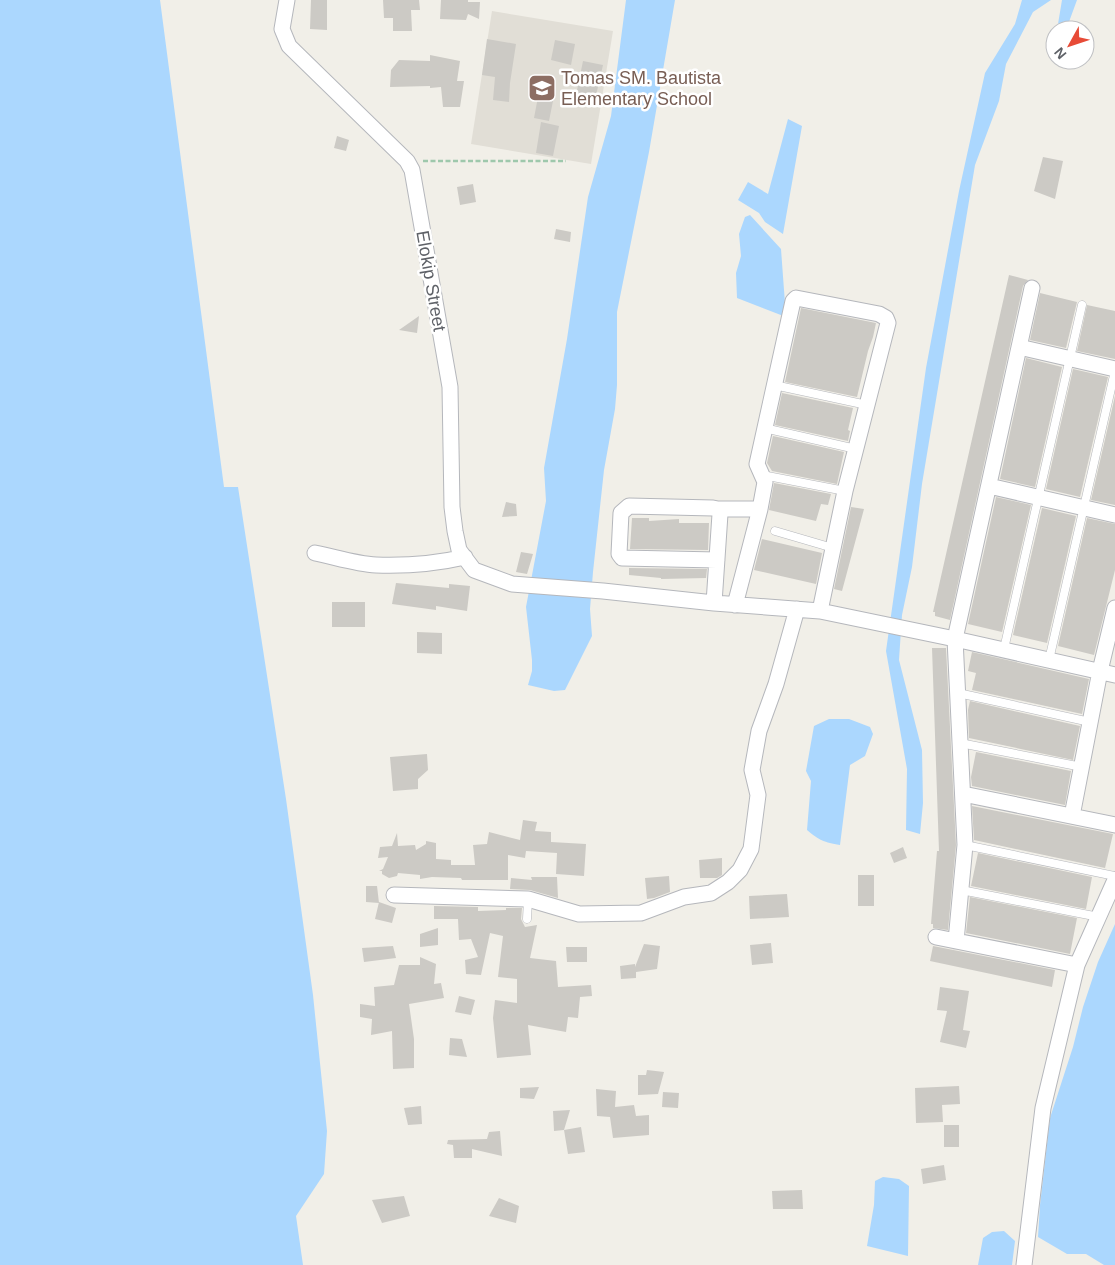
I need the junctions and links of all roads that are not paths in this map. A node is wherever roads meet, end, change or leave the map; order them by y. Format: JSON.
{"nodes":[{"id":1,"x":287,"y":0,"type":"edge"},
{"id":2,"x":1032,"y":288,"type":"dead end"},
{"id":3,"x":1082,"y":305,"type":"dead end"},
{"id":4,"x":1019,"y":347,"type":"junction"},
{"id":5,"x":1069,"y":358,"type":"junction"},
{"id":6,"x":1115,"y":370,"type":"edge"},
{"id":7,"x":773,"y":385,"type":"junction"},
{"id":8,"x":867,"y":406,"type":"junction"},
{"id":9,"x":764,"y":428,"type":"junction"},
{"id":10,"x":856,"y":449,"type":"junction"},
{"id":11,"x":762,"y":475,"type":"junction"},
{"id":12,"x":988,"y":486,"type":"junction"},
{"id":13,"x":845,"y":491,"type":"junction"},
{"id":14,"x":1038,"y":497,"type":"junction"},
{"id":15,"x":1084,"y":508,"type":"junction"},
{"id":16,"x":718,"y":509,"type":"junction"},
{"id":17,"x":760,"y":509,"type":"junction"},
{"id":18,"x":1115,"y":515,"type":"edge"},
{"id":19,"x":775,"y":531,"type":"dead end"},
{"id":20,"x":833,"y":548,"type":"junction"},
{"id":21,"x":315,"y":553,"type":"dead end"},
{"id":22,"x":465,"y":557,"type":"junction"},
{"id":23,"x":717,"y":560,"type":"junction"},
{"id":24,"x":714,"y":603,"type":"junction"},
{"id":25,"x":735,"y":605,"type":"junction"},
{"id":26,"x":797,"y":609,"type":"junction"},
{"id":27,"x":820,"y":611,"type":"junction"},
{"id":28,"x":1115,"y":611,"type":"edge"},
{"id":29,"x":955,"y":639,"type":"junction"},
{"id":30,"x":1004,"y":650,"type":"junction"},
{"id":31,"x":1049,"y":660,"type":"junction"},
{"id":32,"x":1108,"y":673,"type":"edge"},
{"id":33,"x":958,"y":694,"type":"junction"},
{"id":34,"x":1090,"y":722,"type":"junction"},
{"id":35,"x":960,"y":743,"type":"junction"},
{"id":36,"x":1082,"y":768,"type":"junction"},
{"id":37,"x":963,"y":794,"type":"junction"},
{"id":38,"x":1072,"y":816,"type":"junction"},
{"id":39,"x":1115,"y":825,"type":"edge"},
{"id":40,"x":965,"y":845,"type":"junction"},
{"id":41,"x":1115,"y":878,"type":"edge"},
{"id":42,"x":961,"y":890,"type":"junction"},
{"id":43,"x":394,"y":895,"type":"dead end"},
{"id":44,"x":528,"y":898,"type":"junction"},
{"id":45,"x":1099,"y":917,"type":"junction"},
{"id":46,"x":527,"y":919,"type":"dead end"},
{"id":47,"x":936,"y":937,"type":"dead end"},
{"id":48,"x":956,"y":941,"type":"junction"},
{"id":49,"x":1077,"y":965,"type":"junction"},
{"id":50,"x":1024,"y":1265,"type":"edge"}],
"edges":[{"from":1,"to":22,"type":"street","name":"Elokip Street"},
{"from":2,"to":4,"type":"street"},
{"from":3,"to":5,"type":"lane"},
{"from":4,"to":5,"type":"street"},
{"from":4,"to":12,"type":"street"},
{"from":5,"to":6,"type":"street"},
{"from":5,"to":14,"type":"lane"},
{"from":6,"to":15,"type":"lane"},
{"from":7,"to":8,"type":"lane"},
{"from":7,"to":8,"type":"street"},
{"from":7,"to":9,"type":"street"},
{"from":8,"to":10,"type":"street"},
{"from":9,"to":10,"type":"lane"},
{"from":9,"to":11,"type":"street"},
{"from":10,"to":13,"type":"street"},
{"from":11,"to":13,"type":"lane"},
{"from":11,"to":17,"type":"street"},
{"from":12,"to":14,"type":"street"},
{"from":12,"to":29,"type":"street"},
{"from":13,"to":20,"type":"street"},
{"from":14,"to":15,"type":"street"},
{"from":14,"to":30,"type":"lane"},
{"from":15,"to":18,"type":"street"},
{"from":15,"to":31,"type":"lane"},
{"from":16,"to":17,"type":"street"},
{"from":16,"to":23,"type":"street"},
{"from":16,"to":23,"type":"street"},
{"from":17,"to":25,"type":"street"},
{"from":19,"to":20,"type":"lane"},
{"from":20,"to":27,"type":"street"},
{"from":21,"to":22,"type":"street"},
{"from":22,"to":24,"type":"street","name":"Elokip Street"},
{"from":23,"to":24,"type":"street"},
{"from":24,"to":25,"type":"street","name":"Elokip Street"},
{"from":25,"to":26,"type":"street","name":"Elokip Street"},
{"from":26,"to":27,"type":"street","name":"Elokip Street"},
{"from":26,"to":44,"type":"street"},
{"from":27,"to":29,"type":"street","name":"Elokip Street"},
{"from":28,"to":32,"type":"street"},
{"from":29,"to":30,"type":"street","name":"Elokip Street"},
{"from":29,"to":33,"type":"street"},
{"from":30,"to":31,"type":"street","name":"Elokip Street"},
{"from":31,"to":32,"type":"street","name":"Elokip Street"},
{"from":32,"to":34,"type":"street"},
{"from":33,"to":34,"type":"lane"},
{"from":33,"to":35,"type":"street"},
{"from":34,"to":36,"type":"street"},
{"from":35,"to":36,"type":"lane"},
{"from":35,"to":37,"type":"street"},
{"from":36,"to":38,"type":"street"},
{"from":37,"to":38,"type":"street"},
{"from":37,"to":40,"type":"street"},
{"from":38,"to":39,"type":"street"},
{"from":40,"to":41,"type":"lane"},
{"from":40,"to":42,"type":"street"},
{"from":41,"to":45,"type":"street"},
{"from":42,"to":45,"type":"lane"},
{"from":42,"to":48,"type":"street"},
{"from":43,"to":44,"type":"street"},
{"from":44,"to":46,"type":"lane"},
{"from":45,"to":49,"type":"street"},
{"from":47,"to":48,"type":"street"},
{"from":48,"to":49,"type":"street"},
{"from":49,"to":50,"type":"street"}]}
